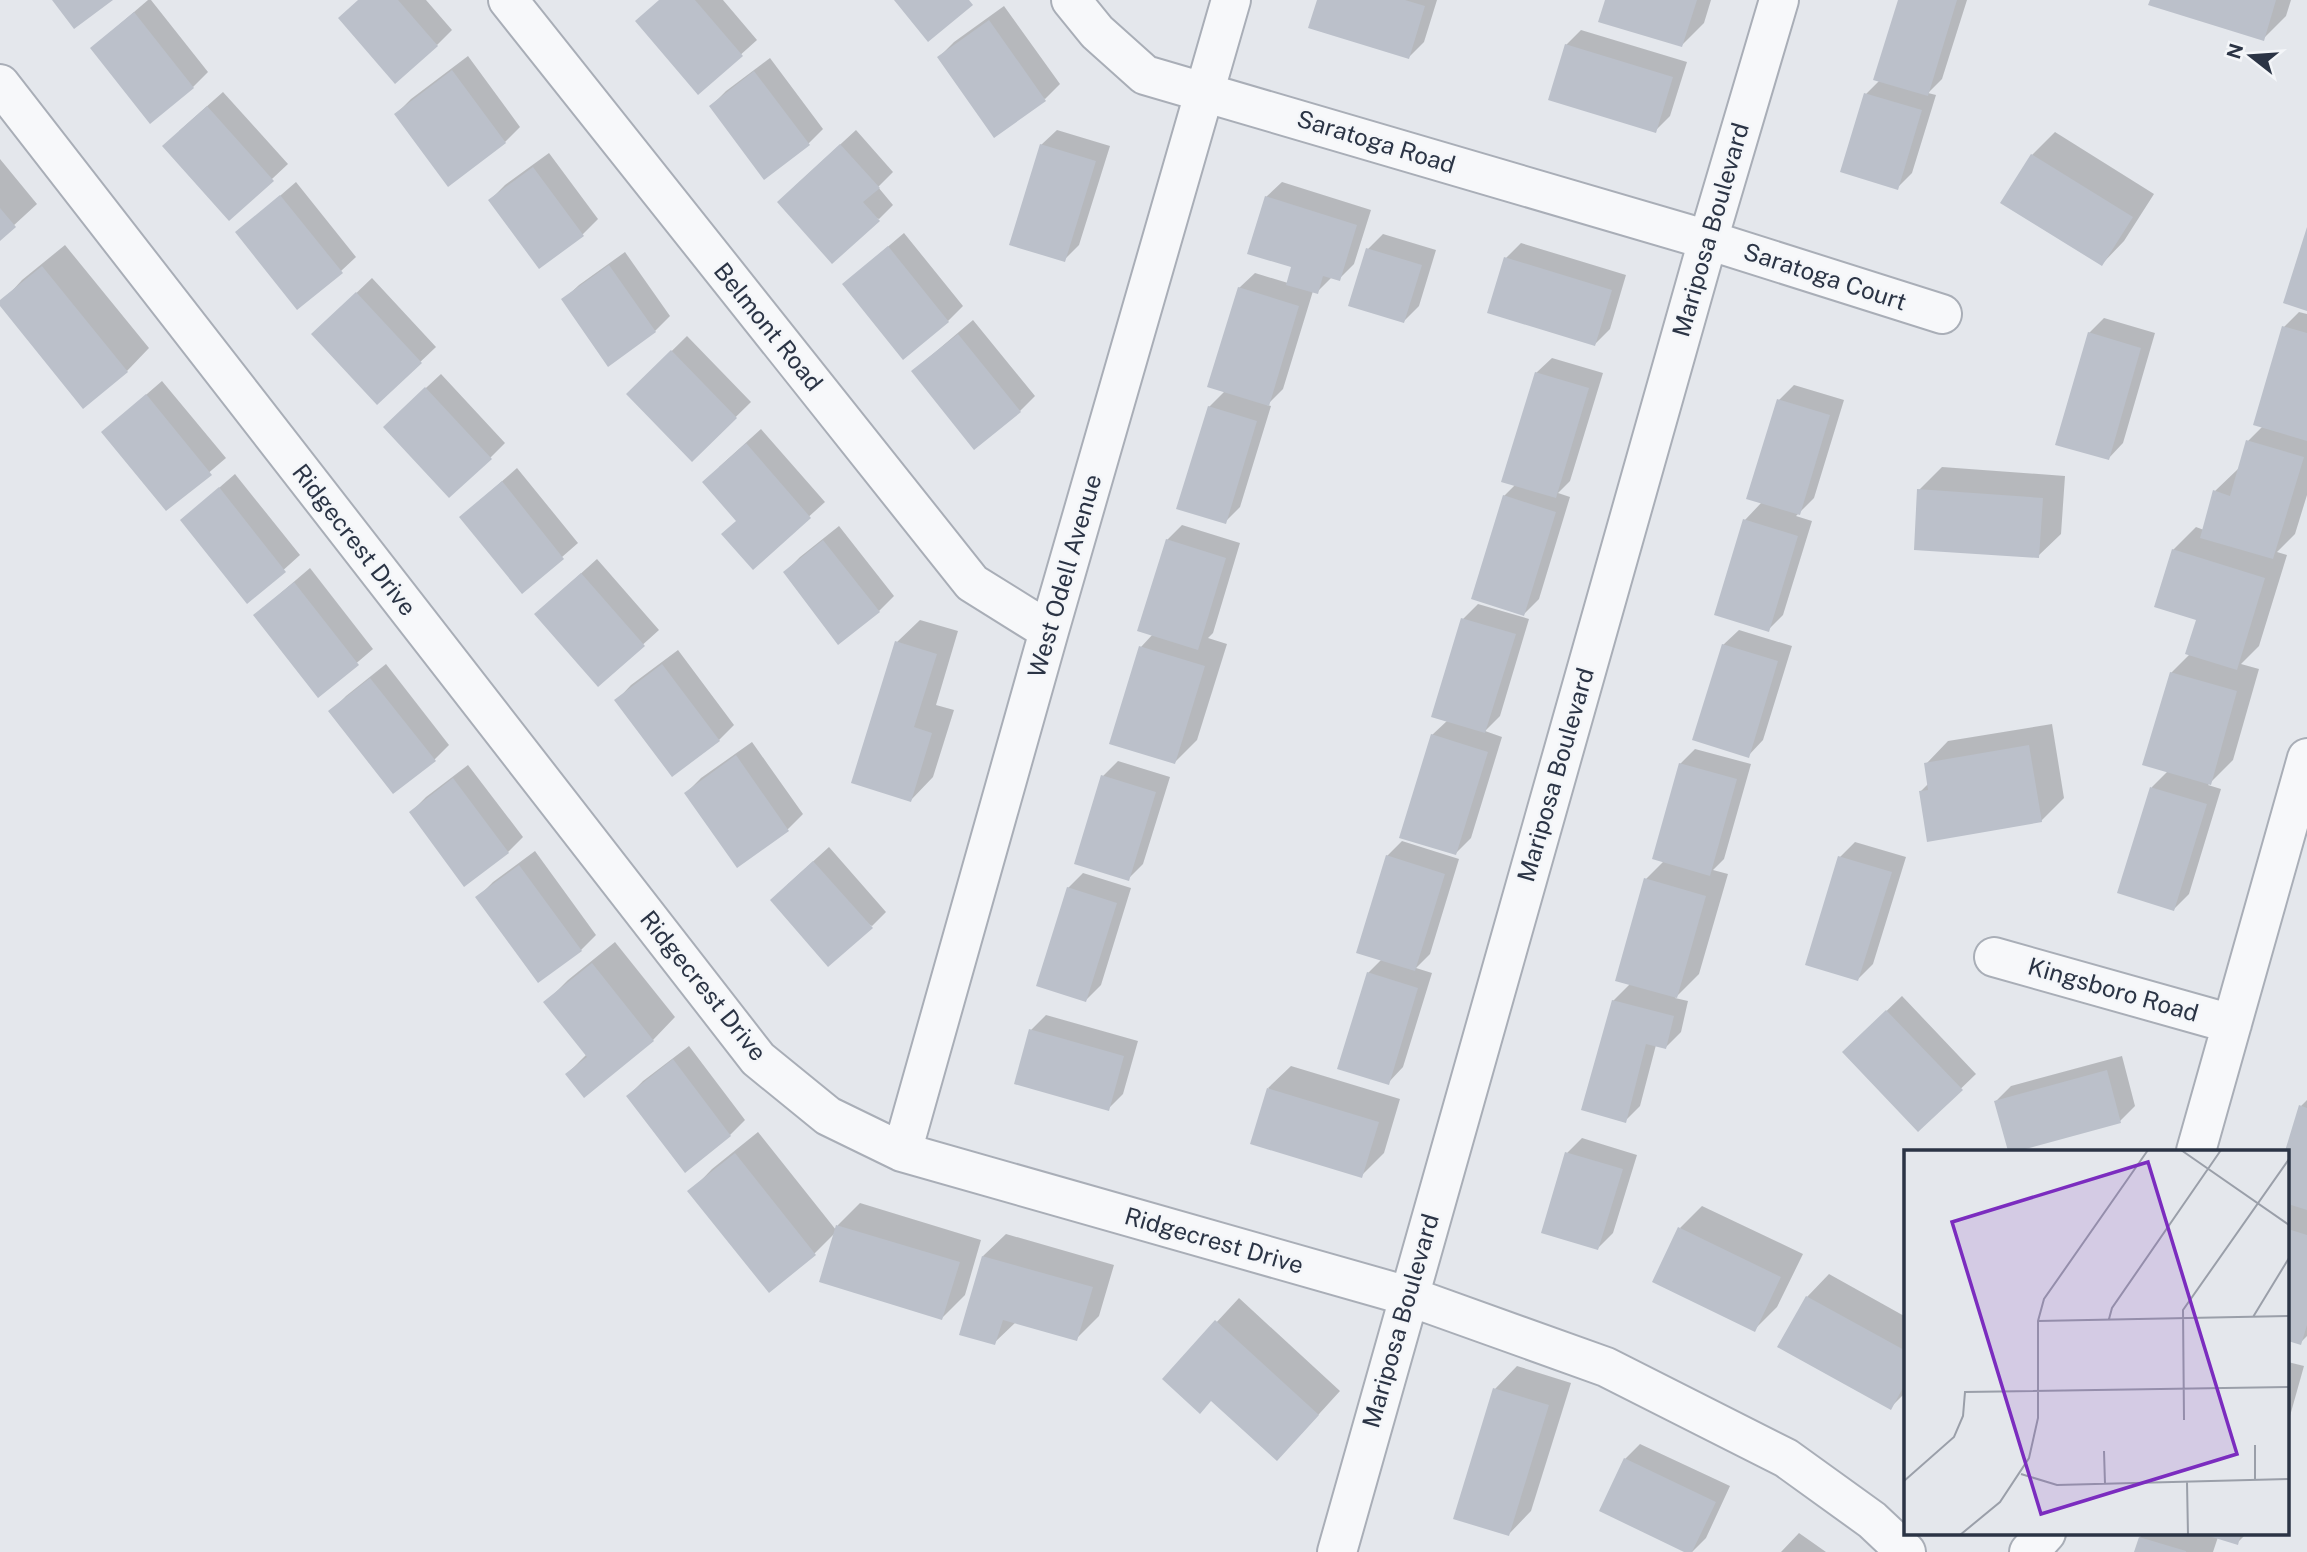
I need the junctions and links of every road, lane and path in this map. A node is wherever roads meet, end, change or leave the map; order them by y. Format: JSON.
{"nodes":[{"id":1,"x":508,"y":0,"type":"edge"},
{"id":2,"x":1071,"y":0,"type":"edge"},
{"id":3,"x":1231,"y":0,"type":"edge"},
{"id":4,"x":1779,"y":0,"type":"edge"},
{"id":5,"x":0,"y":84,"type":"edge"},
{"id":6,"x":1206,"y":91,"type":"junction"},
{"id":7,"x":1708,"y":240,"type":"junction"},
{"id":8,"x":1942,"y":314,"type":"dead end"},
{"id":9,"x":1049,"y":631,"type":"junction"},
{"id":10,"x":2307,"y":758,"type":"edge"},
{"id":11,"x":1994,"y":957,"type":"dead end"},
{"id":12,"x":2232,"y":1024,"type":"junction"},
{"id":13,"x":2196,"y":1150,"type":"edge"},
{"id":14,"x":902,"y":1152,"type":"junction"},
{"id":15,"x":1408,"y":1296,"type":"junction"},
{"id":16,"x":2045,"y":1534,"type":"edge"},
{"id":17,"x":1336,"y":1552,"type":"edge"},
{"id":18,"x":1906,"y":1552,"type":"edge"},
{"id":19,"x":2029,"y":1552,"type":"edge"}],
"edges":[{"from":1,"to":9,"type":"street","name":"Belmont Road"},
{"from":2,"to":6,"type":"street","name":"Saratoga Road"},
{"from":3,"to":6,"type":"street","name":"West Odell Avenue"},
{"from":4,"to":7,"type":"street","name":"Mariposa Boulevard"},
{"from":5,"to":14,"type":"street","name":"Ridgecrest Drive"},
{"from":6,"to":7,"type":"street","name":"Saratoga Road"},
{"from":6,"to":9,"type":"street","name":"West Odell Avenue"},
{"from":7,"to":8,"type":"street","name":"Saratoga Court"},
{"from":7,"to":15,"type":"street","name":"Mariposa Boulevard"},
{"from":9,"to":14,"type":"street","name":"West Odell Avenue"},
{"from":10,"to":12,"type":"street","name":"Kingsboro Road"},
{"from":11,"to":12,"type":"street","name":"Kingsboro Road"},
{"from":12,"to":13,"type":"street","name":"Kingsboro Road"},
{"from":14,"to":15,"type":"street","name":"Ridgecrest Drive"},
{"from":15,"to":17,"type":"street","name":"Mariposa Boulevard"},
{"from":15,"to":18,"type":"street","name":"Ridgecrest Drive"},
{"from":16,"to":19,"type":"street"}]}
